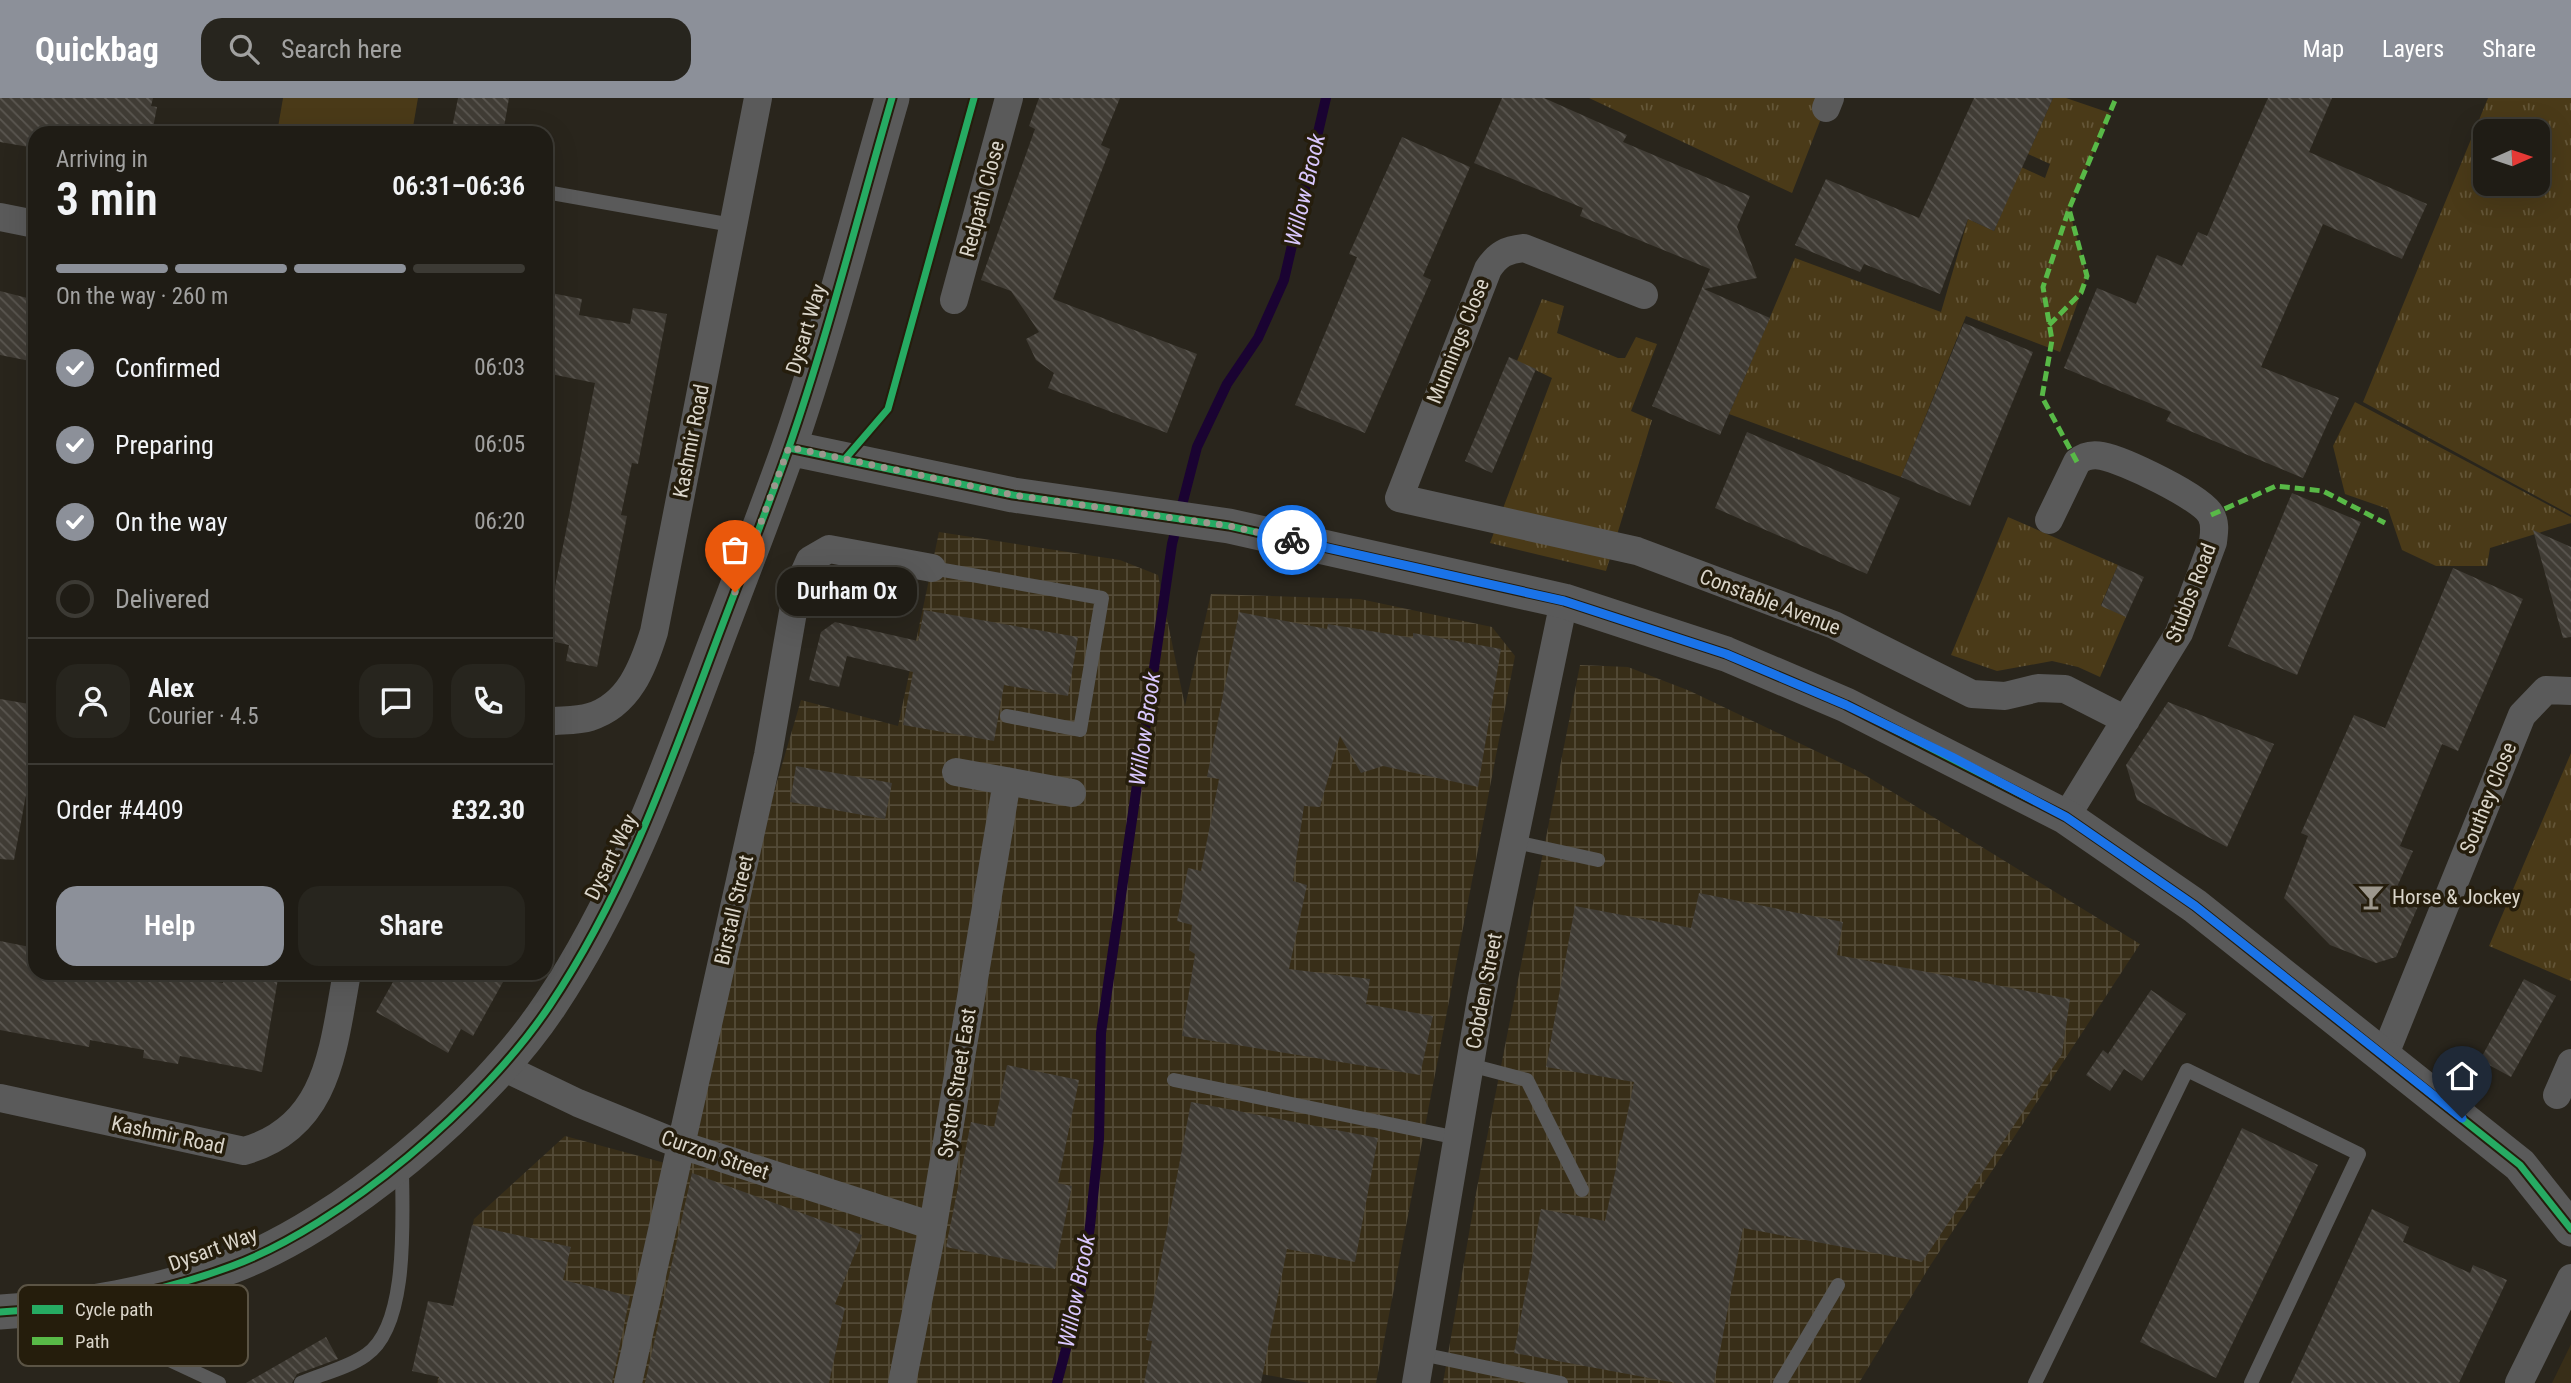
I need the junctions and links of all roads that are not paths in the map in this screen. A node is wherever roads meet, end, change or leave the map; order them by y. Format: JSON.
{"nodes":[{"id":1,"x":758,"y":98,"type":"edge"},
{"id":2,"x":892,"y":98,"type":"edge"},
{"id":3,"x":1009,"y":98,"type":"edge"},
{"id":4,"x":553,"y":193,"type":"edge"},
{"id":5,"x":0,"y":217,"type":"edge"},
{"id":6,"x":28,"y":223,"type":"edge"},
{"id":7,"x":732,"y":225,"type":"junction"},
{"id":8,"x":1644,"y":295,"type":"dead end"},
{"id":9,"x":954,"y":300,"type":"dead end"},
{"id":10,"x":789,"y":447,"type":"junction"},
{"id":11,"x":1399,"y":498,"type":"joint"},
{"id":12,"x":2049,"y":520,"type":"dead end"},
{"id":13,"x":932,"y":568,"type":"joint"},
{"id":14,"x":1564,"y":601,"type":"junction"},
{"id":15,"x":2571,"y":691,"type":"edge"},
{"id":16,"x":1007,"y":716,"type":"dead end"},
{"id":17,"x":2126,"y":720,"type":"junction"},
{"id":18,"x":553,"y":721,"type":"edge"},
{"id":19,"x":956,"y":772,"type":"dead end"},
{"id":20,"x":1007,"y":781,"type":"junction"},
{"id":21,"x":1072,"y":793,"type":"dead end"},
{"id":22,"x":2066,"y":817,"type":"junction"},
{"id":23,"x":1515,"y":842,"type":"junction"},
{"id":24,"x":1598,"y":860,"type":"dead end"},
{"id":25,"x":346,"y":980,"type":"edge"},
{"id":26,"x":2385,"y":1054,"type":"junction"},
{"id":27,"x":2571,"y":1063,"type":"edge"},
{"id":28,"x":1470,"y":1065,"type":"junction"},
{"id":29,"x":503,"y":1067,"type":"junction"},
{"id":30,"x":1174,"y":1080,"type":"dead end"},
{"id":31,"x":2557,"y":1095,"type":"dead end"},
{"id":32,"x":0,"y":1098,"type":"edge"},
{"id":33,"x":1458,"y":1138,"type":"junction"},
{"id":34,"x":681,"y":1145,"type":"junction"},
{"id":35,"x":402,"y":1160,"type":"junction"},
{"id":36,"x":1582,"y":1190,"type":"dead end"},
{"id":37,"x":933,"y":1226,"type":"junction"},
{"id":38,"x":2571,"y":1229,"type":"edge"},
{"id":39,"x":2571,"y":1278,"type":"edge"},
{"id":40,"x":159,"y":1285,"type":"edge"},
{"id":41,"x":1838,"y":1285,"type":"dead end"},
{"id":42,"x":18,"y":1310,"type":"edge"},
{"id":43,"x":0,"y":1312,"type":"edge"},
{"id":44,"x":1421,"y":1354,"type":"junction"},
{"id":45,"x":184,"y":1366,"type":"edge"},
{"id":46,"x":219,"y":1383,"type":"edge"},
{"id":47,"x":301,"y":1383,"type":"edge"},
{"id":48,"x":628,"y":1383,"type":"edge"},
{"id":49,"x":902,"y":1383,"type":"edge"},
{"id":50,"x":1416,"y":1383,"type":"edge"},
{"id":51,"x":1561,"y":1383,"type":"edge"},
{"id":52,"x":1780,"y":1383,"type":"edge"},
{"id":53,"x":2035,"y":1383,"type":"edge"},
{"id":54,"x":2251,"y":1383,"type":"edge"},
{"id":55,"x":2519,"y":1383,"type":"edge"}],
"edges":[{"from":1,"to":7,"type":"street","name":"Kashmir Road"},
{"from":2,"to":10,"type":"street","name":"Dysart Way"},
{"from":3,"to":9,"type":"street","name":"Redpath Close"},
{"from":4,"to":7,"type":"lane"},
{"from":5,"to":6,"type":"street"},
{"from":7,"to":18,"type":"street","name":"Kashmir Road"},
{"from":8,"to":11,"type":"street","name":"Munnings Close"},
{"from":10,"to":14,"type":"street"},
{"from":10,"to":29,"type":"street","name":"Dysart Way"},
{"from":11,"to":17,"type":"street","name":"Constable Avenue"},
{"from":12,"to":17,"type":"street","name":"Stubbs Road"},
{"from":13,"to":16,"type":"lane"},
{"from":13,"to":34,"type":"street","name":"Birstall Street"},
{"from":14,"to":22,"type":"street"},
{"from":14,"to":23,"type":"street","name":"Cobden Street"},
{"from":15,"to":26,"type":"street","name":"Southey Close"},
{"from":17,"to":22,"type":"street","name":"Stubbs Road"},
{"from":19,"to":20,"type":"street"},
{"from":20,"to":21,"type":"street"},
{"from":20,"to":37,"type":"street","name":"Syston Street East"},
{"from":22,"to":26,"type":"street"},
{"from":23,"to":24,"type":"lane"},
{"from":23,"to":28,"type":"street","name":"Cobden Street"},
{"from":25,"to":32,"type":"street","name":"Kashmir Road"},
{"from":26,"to":38,"type":"street"},
{"from":27,"to":31,"type":"street"},
{"from":28,"to":33,"type":"street","name":"Cobden Street"},
{"from":28,"to":36,"type":"lane"},
{"from":29,"to":34,"type":"street","name":"Curzon Street"},
{"from":29,"to":35,"type":"street","name":"Dysart Way"},
{"from":30,"to":33,"type":"lane"},
{"from":33,"to":44,"type":"street","name":"Cobden Street"},
{"from":34,"to":37,"type":"street","name":"Curzon Street"},
{"from":34,"to":48,"type":"street","name":"Birstall Street"},
{"from":35,"to":40,"type":"street","name":"Dysart Way"},
{"from":35,"to":47,"type":"lane"},
{"from":37,"to":49,"type":"street","name":"Syston Street East"},
{"from":39,"to":55,"type":"street"},
{"from":41,"to":52,"type":"lane"},
{"from":42,"to":43,"type":"street","name":"Dysart Way"},
{"from":44,"to":50,"type":"street","name":"Cobden Street"},
{"from":44,"to":51,"type":"lane"},
{"from":45,"to":46,"type":"lane"},
{"from":53,"to":54,"type":"lane"}]}
